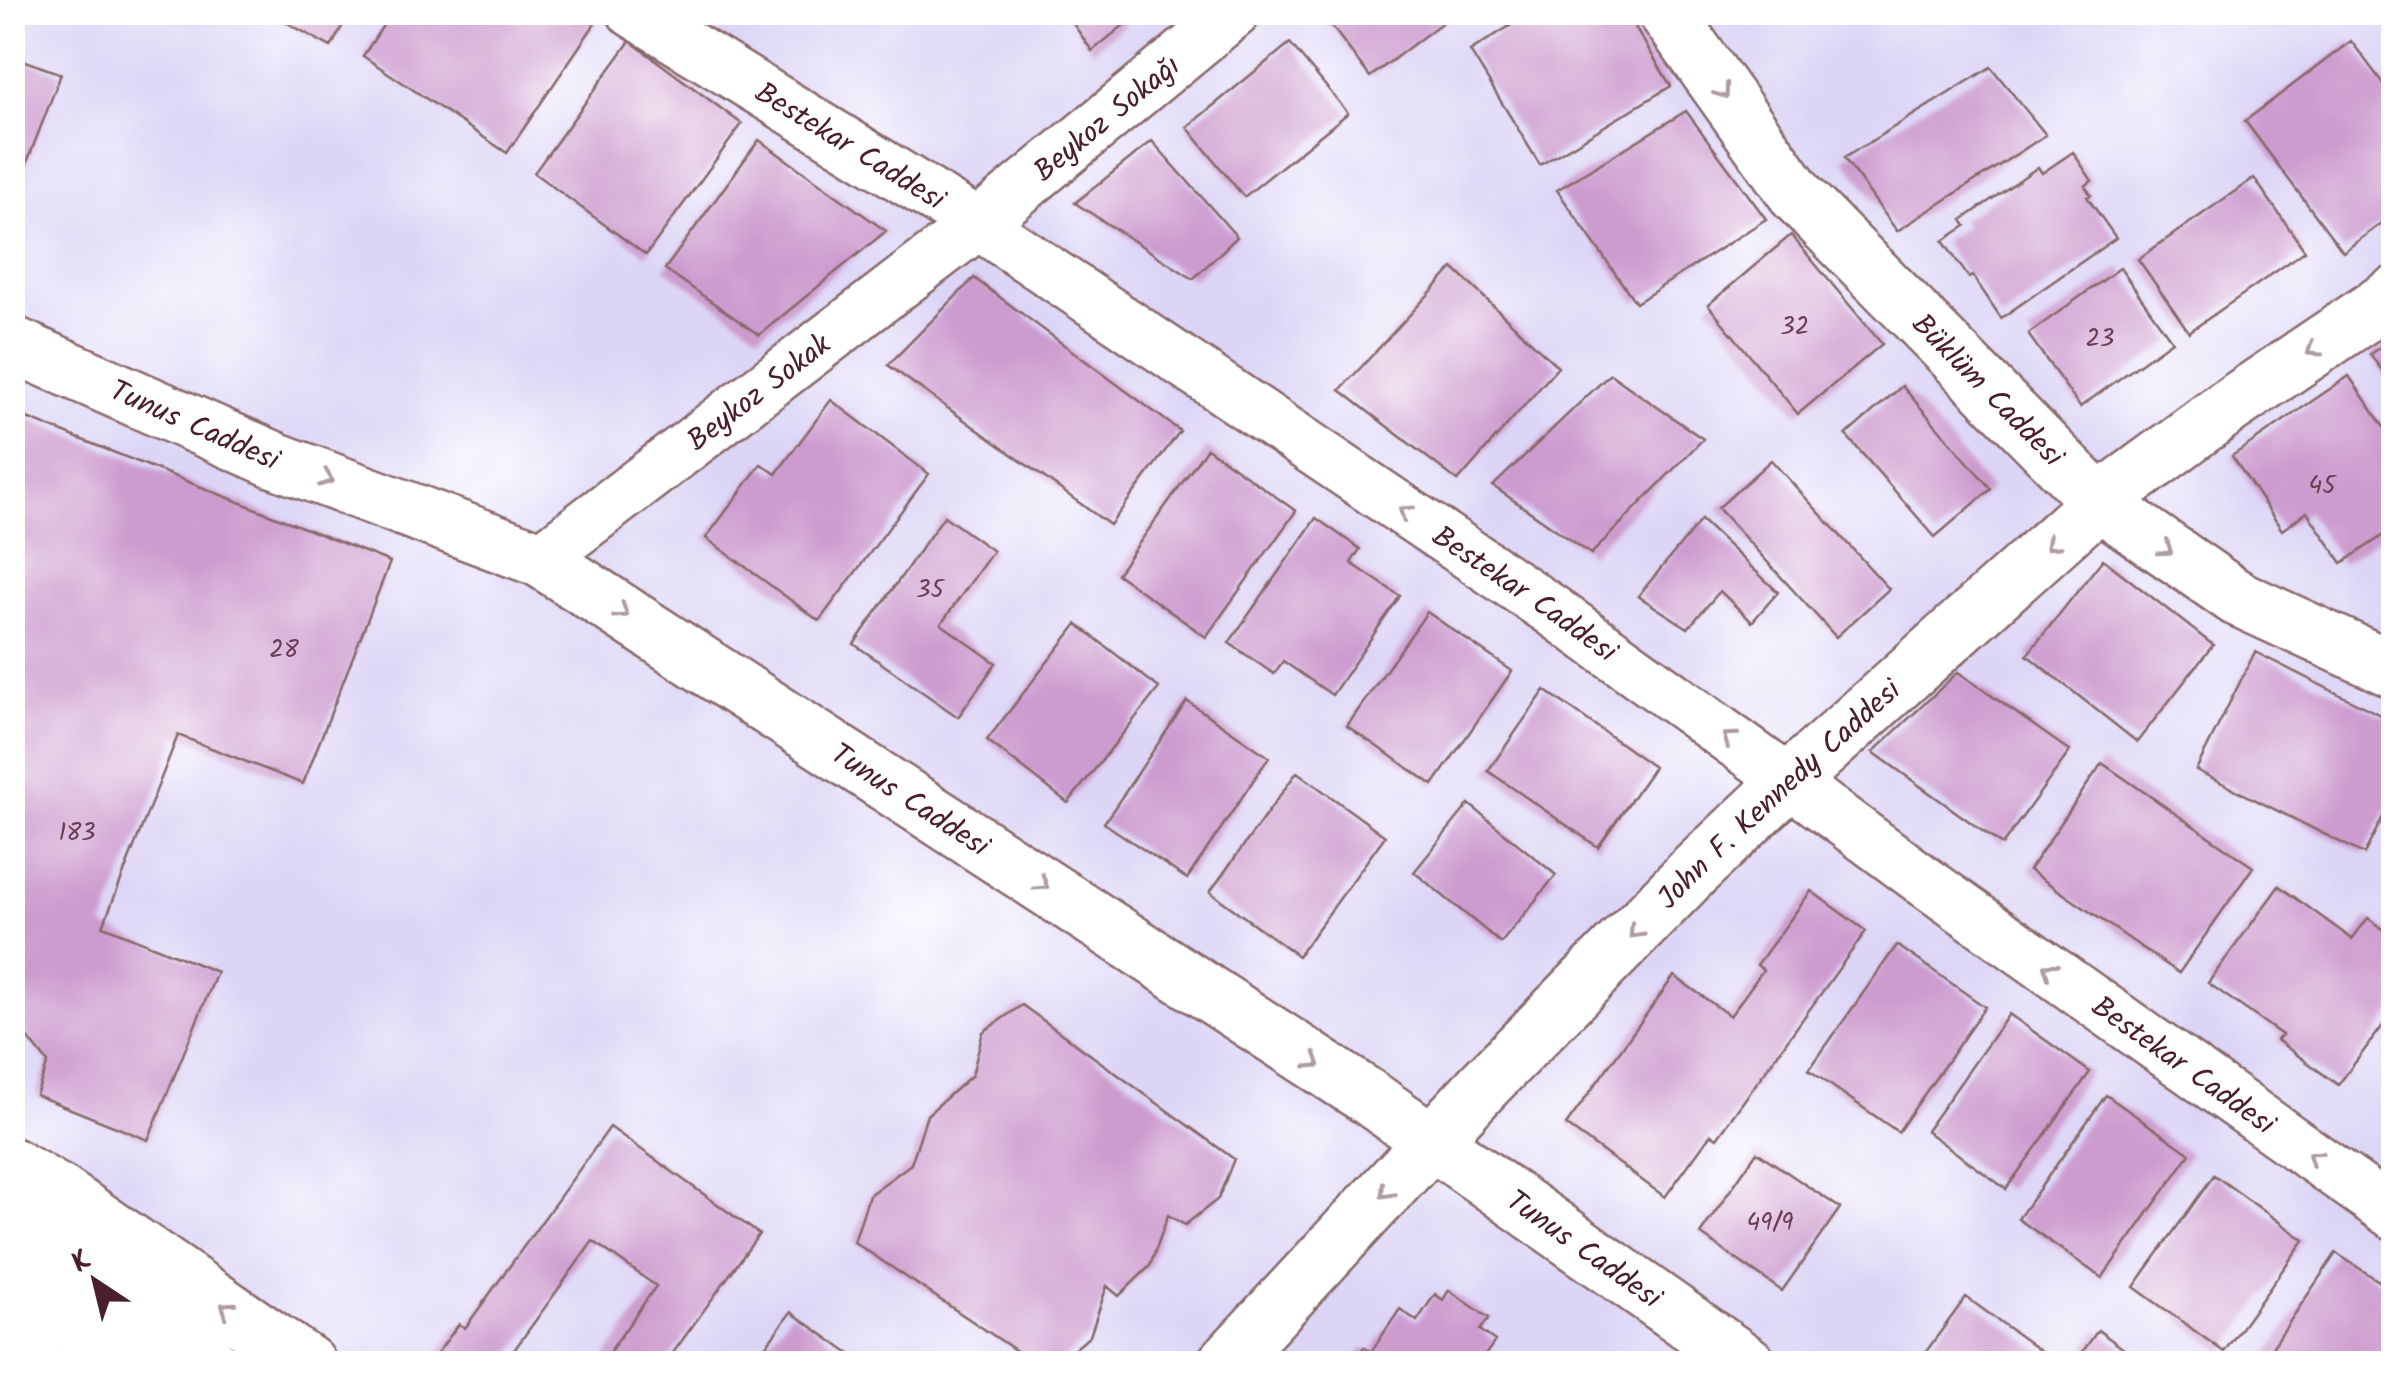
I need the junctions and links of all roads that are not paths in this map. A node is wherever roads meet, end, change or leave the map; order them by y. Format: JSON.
{"nodes":[{"id":1,"x":632,"y":12,"type":"edge"},
{"id":2,"x":1234,"y":12,"type":"edge"},
{"id":3,"x":1666,"y":12,"type":"edge"},
{"id":4,"x":978,"y":224,"type":"junction"},
{"id":5,"x":2394,"y":296,"type":"edge"},
{"id":6,"x":12,"y":344,"type":"edge"},
{"id":7,"x":2099,"y":502,"type":"junction"},
{"id":8,"x":540,"y":559,"type":"junction"},
{"id":9,"x":2394,"y":670,"type":"edge"},
{"id":10,"x":1789,"y":780,"type":"junction"},
{"id":11,"x":1433,"y":1141,"type":"junction"},
{"id":12,"x":12,"y":1166,"type":"edge"},
{"id":13,"x":2394,"y":1214,"type":"edge"},
{"id":14,"x":12,"y":1221,"type":"edge"},
{"id":15,"x":12,"y":1284,"type":"edge"},
{"id":16,"x":12,"y":1348,"type":"edge"},
{"id":17,"x":36,"y":1364,"type":"edge"},
{"id":18,"x":127,"y":1364,"type":"edge"},
{"id":19,"x":211,"y":1364,"type":"edge"},
{"id":20,"x":308,"y":1364,"type":"edge"},
{"id":21,"x":1226,"y":1364,"type":"edge"},
{"id":22,"x":1748,"y":1364,"type":"edge"}],
"edges":[{"from":1,"to":4,"type":"street","name":"Bestekar Caddesi"},
{"from":2,"to":4,"type":"street","name":"Beykoz Sokağı"},
{"from":3,"to":7,"type":"street","name":"Büklüm Caddesi","one_way":true},
{"from":4,"to":8,"type":"street","name":"Beykoz Sokak"},
{"from":10,"to":4,"type":"street","name":"Bestekar Caddesi","one_way":true},
{"from":5,"to":7,"type":"street","name":"John F. Kennedy Caddesi","one_way":true},
{"from":6,"to":8,"type":"street","name":"Tunus Caddesi","one_way":true},
{"from":7,"to":9,"type":"street","name":"Büklüm Caddesi","one_way":true},
{"from":7,"to":10,"type":"street","name":"John F. Kennedy Caddesi","one_way":true},
{"from":8,"to":11,"type":"street","name":"Tunus Caddesi","one_way":true},
{"from":10,"to":11,"type":"street","name":"John F. Kennedy Caddesi","one_way":true},
{"from":13,"to":10,"type":"street","name":"Bestekar Caddesi","one_way":true},
{"from":11,"to":21,"type":"street","name":"John F. Kennedy Caddesi","one_way":true},
{"from":11,"to":22,"type":"street","name":"Tunus Caddesi"},
{"from":20,"to":12,"type":"street","one_way":true},
{"from":14,"to":19,"type":"street"},
{"from":15,"to":18,"type":"street"},
{"from":16,"to":17,"type":"street"}]}
